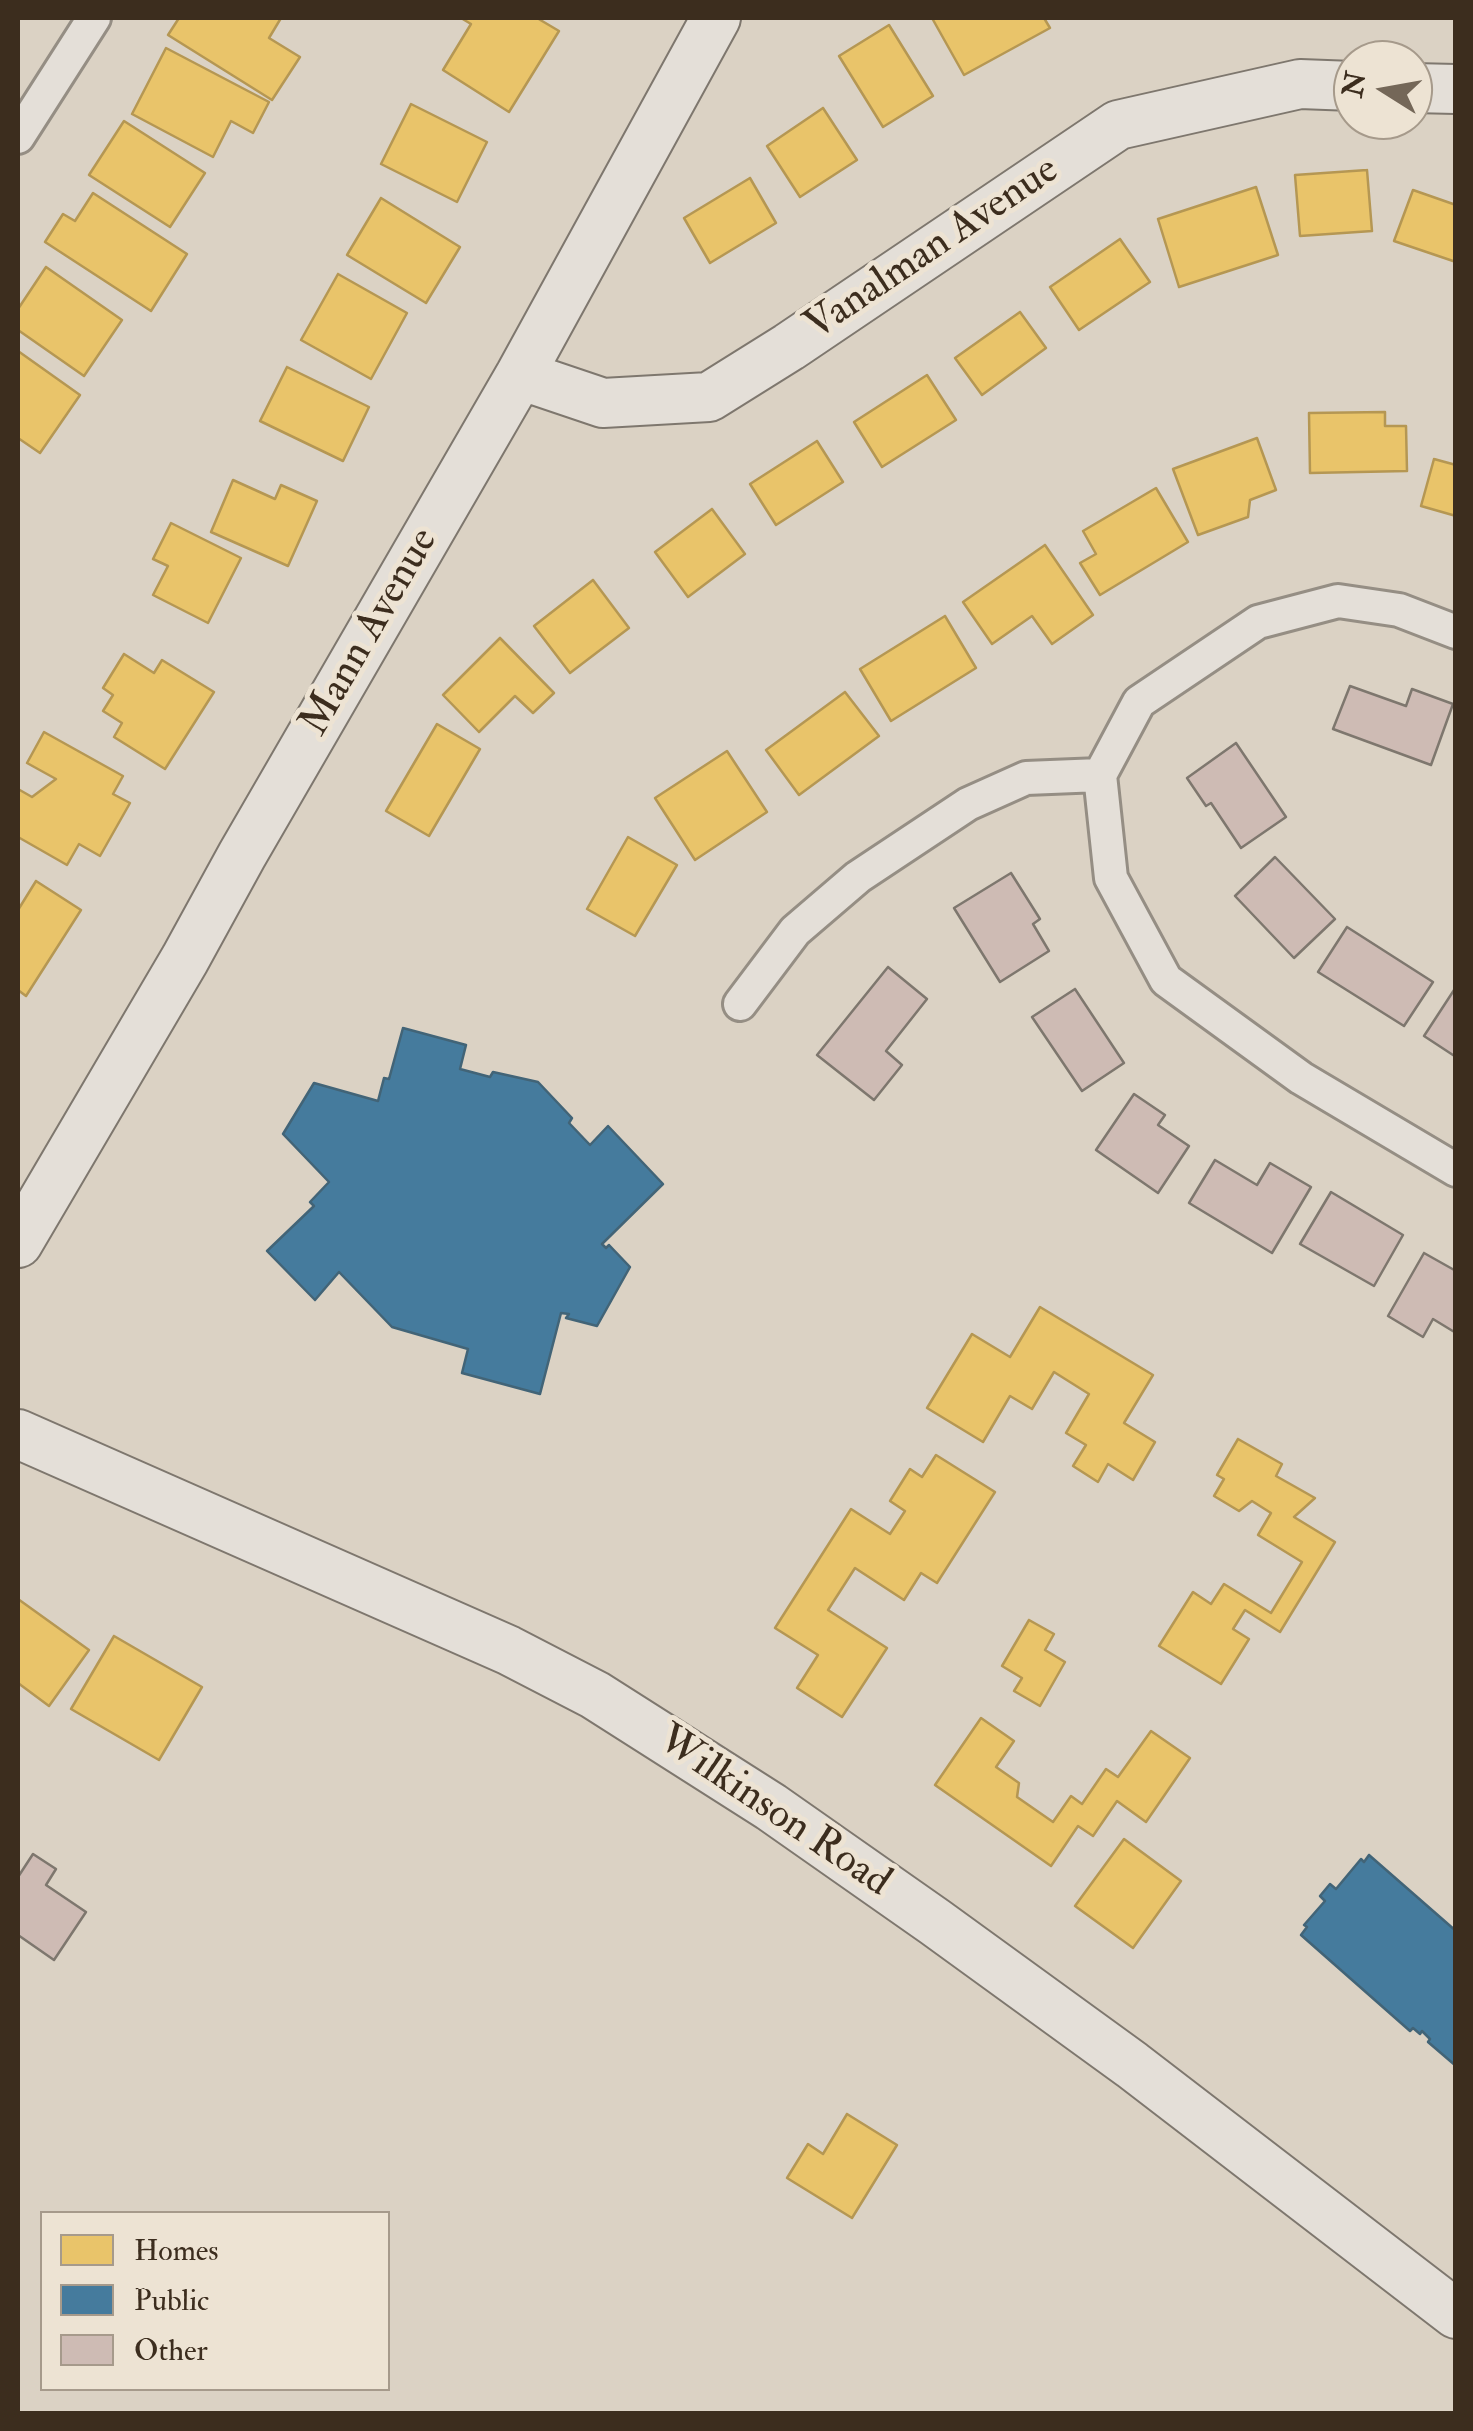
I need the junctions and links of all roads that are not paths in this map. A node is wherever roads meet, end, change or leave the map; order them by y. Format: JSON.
{"nodes":[{"id":1,"x":94,"y":18,"type":"edge"},
{"id":2,"x":716,"y":18,"type":"edge"},
{"id":3,"x":1333,"y":85,"type":"edge"},
{"id":4,"x":18,"y":137,"type":"edge"},
{"id":5,"x":520,"y":375,"type":"junction"},
{"id":6,"x":1456,"y":632,"type":"edge"},
{"id":7,"x":1100,"y":775,"type":"junction"},
{"id":8,"x":740,"y":1004,"type":"dead end"},
{"id":9,"x":1456,"y":1170,"type":"edge"},
{"id":10,"x":18,"y":1243,"type":"edge"},
{"id":11,"x":18,"y":1434,"type":"edge"},
{"id":12,"x":1456,"y":2314,"type":"edge"}],
"edges":[{"from":1,"to":4,"type":"street"},
{"from":2,"to":5,"type":"main road","name":"Mann Avenue"},
{"from":3,"to":5,"type":"main road","name":"Vanalman Avenue"},
{"from":5,"to":10,"type":"main road","name":"Mann Avenue"},
{"from":6,"to":7,"type":"street"},
{"from":7,"to":8,"type":"street"},
{"from":7,"to":9,"type":"street"},
{"from":11,"to":12,"type":"main road","name":"Wilkinson Road"}]}
